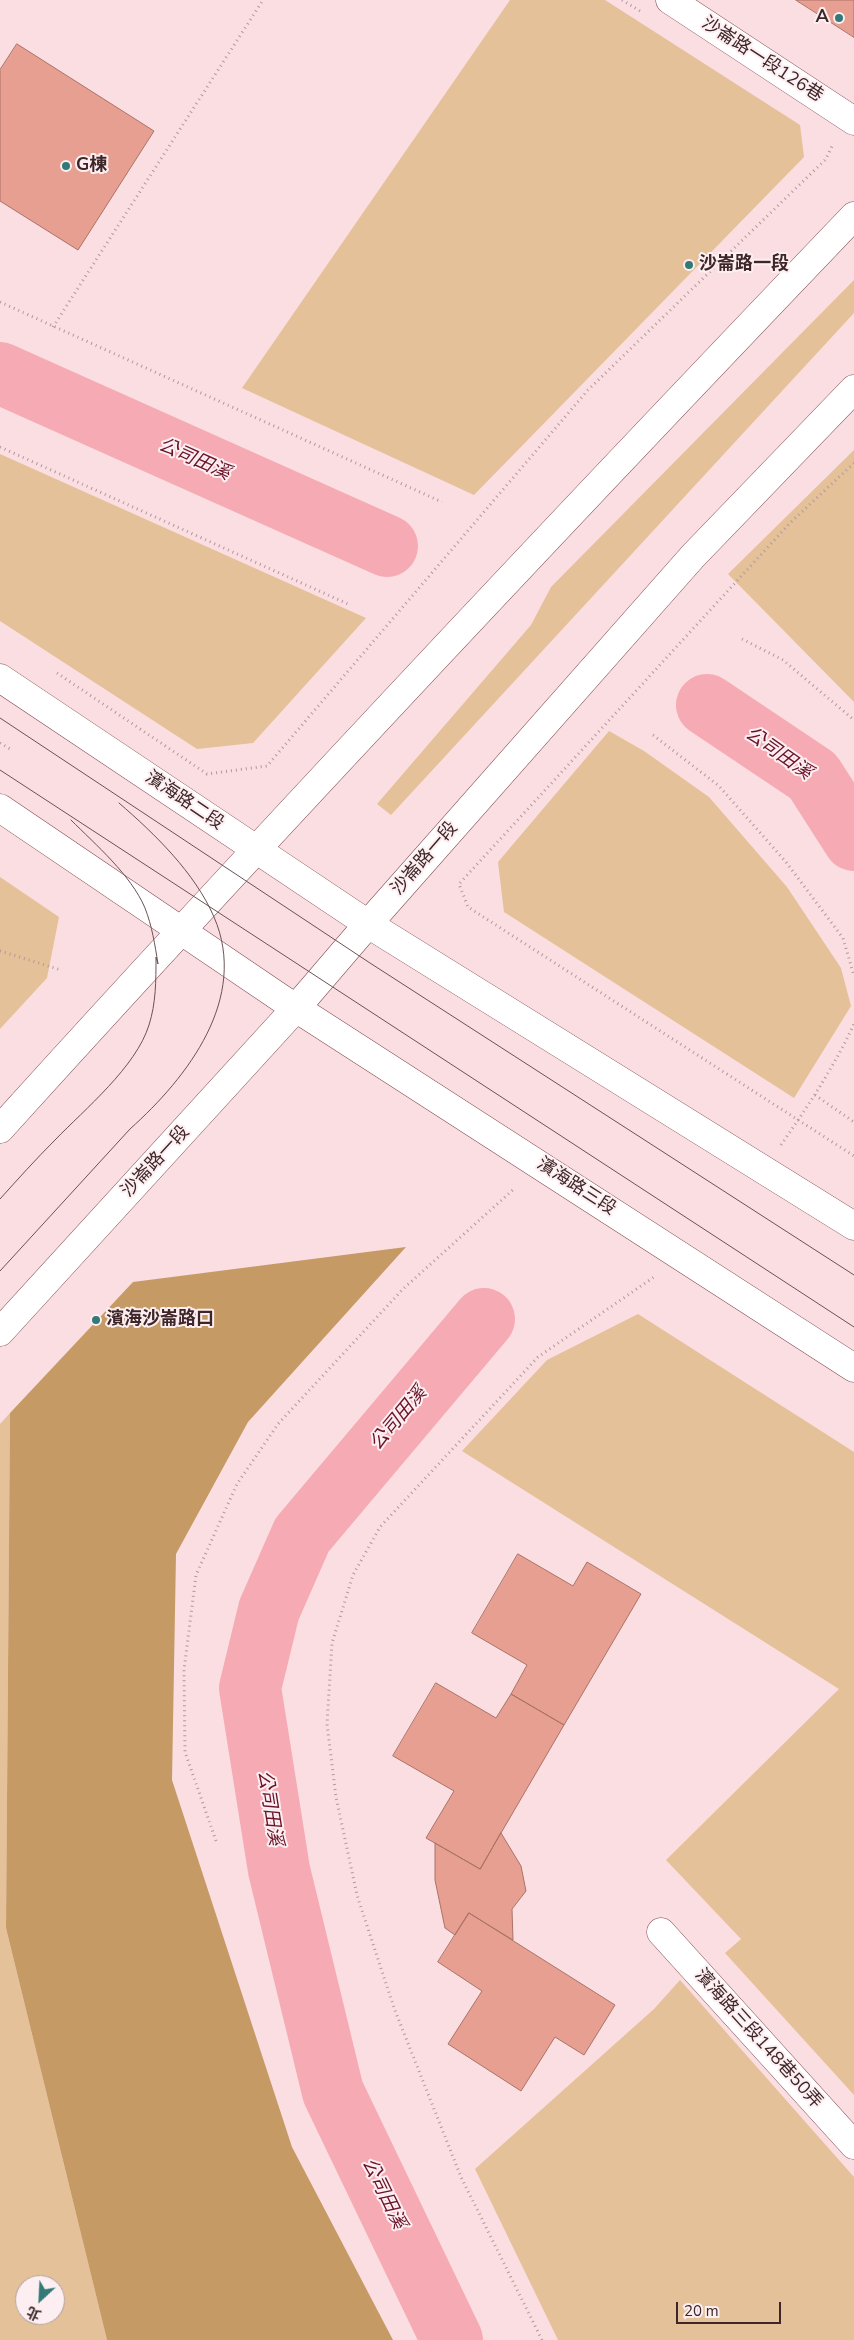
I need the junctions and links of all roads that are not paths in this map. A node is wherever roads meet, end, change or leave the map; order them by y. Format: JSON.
{"nodes":[{"id":1,"x":670,"y":0,"type":"edge"},
{"id":2,"x":844,"y":130,"type":"edge"},
{"id":3,"x":854,"y":216,"type":"edge"},
{"id":4,"x":854,"y":389,"type":"edge"},
{"id":5,"x":0,"y":678,"type":"edge"},
{"id":6,"x":0,"y":808,"type":"edge"},
{"id":7,"x":256,"y":849,"type":"junction"},
{"id":8,"x":368,"y":924,"type":"junction"},
{"id":9,"x":182,"y":932,"type":"junction"},
{"id":10,"x":296,"y":1008,"type":"junction"},
{"id":11,"x":0,"y":1129,"type":"edge"},
{"id":12,"x":854,"y":1226,"type":"edge"},
{"id":13,"x":0,"y":1332,"type":"edge"},
{"id":14,"x":854,"y":1368,"type":"edge"},
{"id":15,"x":661,"y":1932,"type":"dead end"},
{"id":16,"x":854,"y":2145,"type":"edge"}],
"edges":[{"from":1,"to":2,"type":"street","name":"沙崙路一段126巷"},
{"from":3,"to":7,"type":"street"},
{"from":4,"to":8,"type":"street","name":"沙崙路一段"},
{"from":5,"to":7,"type":"street","name":"濱海路二段"},
{"from":6,"to":9,"type":"street"},
{"from":7,"to":8,"type":"street","name":"濱海路二段"},
{"from":7,"to":9,"type":"street"},
{"from":8,"to":10,"type":"street","name":"沙崙路一段"},
{"from":8,"to":12,"type":"street"},
{"from":9,"to":10,"type":"street","name":"濱海路三段"},
{"from":9,"to":11,"type":"street"},
{"from":10,"to":13,"type":"street","name":"沙崙路一段"},
{"from":10,"to":14,"type":"street","name":"濱海路三段"},
{"from":15,"to":16,"type":"street","name":"濱海路三段148巷50弄"}]}
